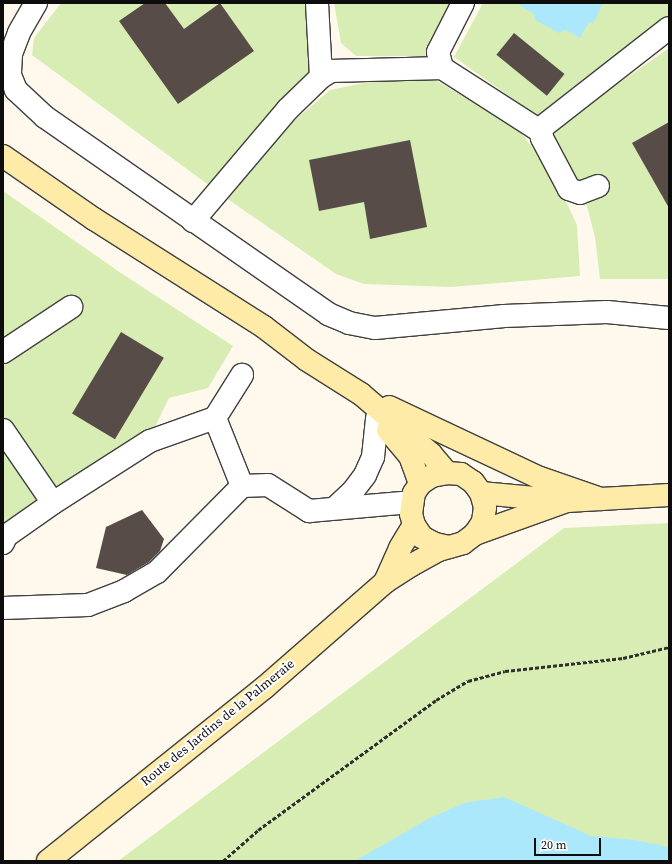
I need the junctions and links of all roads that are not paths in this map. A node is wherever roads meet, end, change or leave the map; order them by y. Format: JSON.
{"nodes":[{"id":1,"x":36,"y":3,"type":"edge"},
{"id":2,"x":317,"y":3,"type":"edge"},
{"id":3,"x":463,"y":3,"type":"edge"},
{"id":4,"x":669,"y":28,"type":"edge"},
{"id":5,"x":442,"y":68,"type":"junction"},
{"id":6,"x":321,"y":78,"type":"junction"},
{"id":7,"x":7,"y":83,"type":"edge"},
{"id":8,"x":540,"y":131,"type":"junction"},
{"id":9,"x":3,"y":156,"type":"edge"},
{"id":10,"x":598,"y":186,"type":"dead end"},
{"id":11,"x":193,"y":221,"type":"junction"},
{"id":12,"x":71,"y":307,"type":"dead end"},
{"id":13,"x":669,"y":318,"type":"edge"},
{"id":14,"x":3,"y":352,"type":"edge"},
{"id":15,"x":242,"y":375,"type":"dead end"},
{"id":16,"x":361,"y":394,"type":"junction"},
{"id":17,"x":215,"y":418,"type":"junction"},
{"id":18,"x":377,"y":418,"type":"junction"},
{"id":19,"x":3,"y":430,"type":"edge"},
{"id":20,"x":447,"y":472,"type":"junction"},
{"id":21,"x":242,"y":486,"type":"junction"},
{"id":22,"x":416,"y":493,"type":"junction"},
{"id":23,"x":481,"y":493,"type":"junction"},
{"id":24,"x":669,"y":496,"type":"edge"},
{"id":25,"x":600,"y":499,"type":"junction"},
{"id":26,"x":567,"y":501,"type":"junction"},
{"id":27,"x":52,"y":504,"type":"junction"},
{"id":28,"x":336,"y":507,"type":"junction"},
{"id":29,"x":414,"y":525,"type":"junction"},
{"id":30,"x":475,"y":534,"type":"junction"},
{"id":31,"x":3,"y":543,"type":"edge"},
{"id":32,"x":449,"y":546,"type":"junction"},
{"id":33,"x":385,"y":582,"type":"junction"},
{"id":34,"x":3,"y":608,"type":"edge"},
{"id":35,"x":48,"y":861,"type":"edge"}],
"edges":[{"from":1,"to":7,"type":"street"},
{"from":2,"to":6,"type":"street"},
{"from":3,"to":5,"type":"street"},
{"from":4,"to":8,"type":"street"},
{"from":5,"to":6,"type":"street"},
{"from":5,"to":8,"type":"street"},
{"from":6,"to":11,"type":"street"},
{"from":7,"to":11,"type":"street"},
{"from":8,"to":10,"type":"street"},
{"from":9,"to":16,"type":"street"},
{"from":11,"to":13,"type":"street"},
{"from":12,"to":14,"type":"street"},
{"from":15,"to":17,"type":"street"},
{"from":16,"to":18,"type":"street"},
{"from":16,"to":20,"type":"street"},
{"from":16,"to":25,"type":"street"},
{"from":17,"to":21,"type":"street"},
{"from":17,"to":27,"type":"street"},
{"from":18,"to":22,"type":"street"},
{"from":18,"to":28,"type":"street"},
{"from":19,"to":27,"type":"street"},
{"from":20,"to":22,"type":"street"},
{"from":20,"to":23,"type":"street"},
{"from":21,"to":28,"type":"street"},
{"from":21,"to":34,"type":"street"},
{"from":22,"to":28,"type":"street"},
{"from":22,"to":29,"type":"street"},
{"from":23,"to":26,"type":"street","name":"Route des Jardins de la Palmeraie"},
{"from":23,"to":30,"type":"street"},
{"from":24,"to":25,"type":"street","name":"Route des Jardins de la Palmeraie"},
{"from":25,"to":26,"type":"street","name":"Route des Jardins de la Palmeraie"},
{"from":26,"to":30,"type":"street","name":"Route des Jardins de la Palmeraie"},
{"from":27,"to":31,"type":"street"},
{"from":29,"to":32,"type":"street"},
{"from":29,"to":33,"type":"street","name":"Route des Jardins de la Palmeraie"},
{"from":30,"to":32,"type":"street","name":"Route des Jardins de la Palmeraie"},
{"from":32,"to":33,"type":"street","name":"Route des Jardins de la Palmeraie"},
{"from":33,"to":35,"type":"street","name":"Route des Jardins de la Palmeraie"}]}
